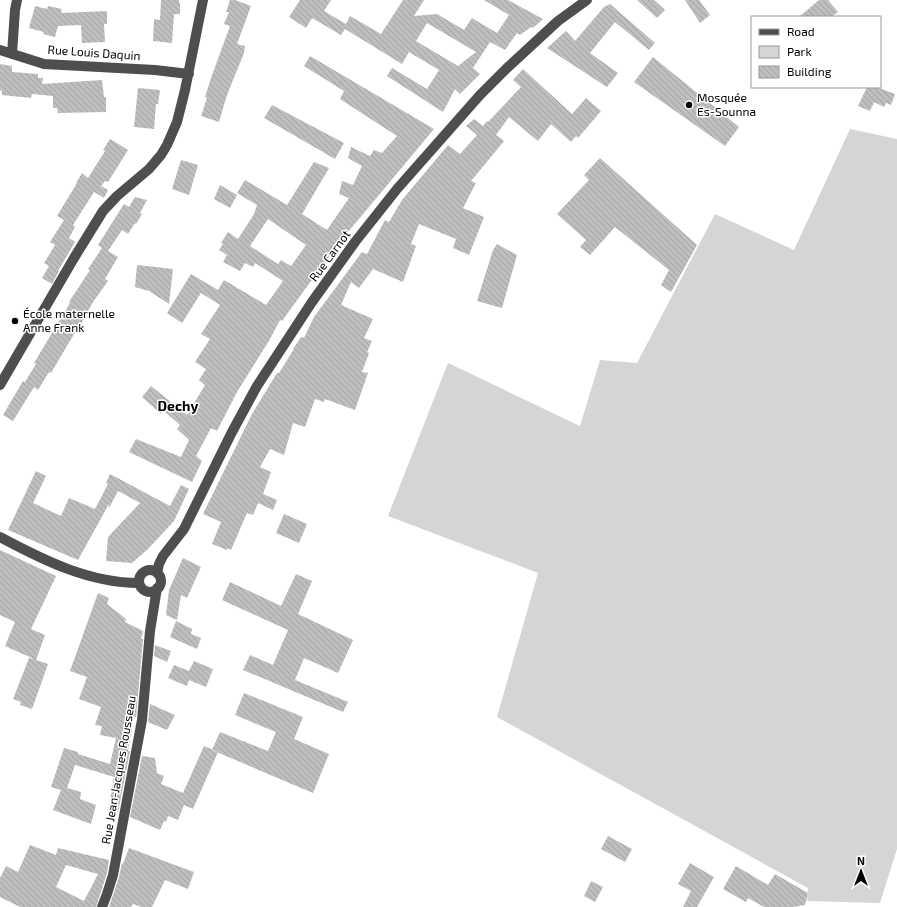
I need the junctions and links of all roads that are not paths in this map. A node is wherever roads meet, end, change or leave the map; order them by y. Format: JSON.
{"nodes":[{"id":1,"x":17,"y":0,"type":"edge"},
{"id":2,"x":203,"y":0,"type":"edge"},
{"id":3,"x":587,"y":0,"type":"edge"},
{"id":4,"x":0,"y":50,"type":"edge"},
{"id":5,"x":12,"y":54,"type":"junction"},
{"id":6,"x":189,"y":74,"type":"junction"},
{"id":7,"x":0,"y":385,"type":"edge"},
{"id":8,"x":0,"y":537,"type":"edge"},
{"id":9,"x":157,"y":573,"type":"junction"},
{"id":10,"x":139,"y":583,"type":"junction"},
{"id":11,"x":157,"y":588,"type":"junction"},
{"id":12,"x":102,"y":907,"type":"edge"}],
"edges":[{"from":1,"to":5,"type":"street"},
{"from":2,"to":6,"type":"street"},
{"from":3,"to":9,"type":"street","name":"Rue Carnot"},
{"from":4,"to":5,"type":"street","name":"Rue Louis Daquin"},
{"from":5,"to":6,"type":"street","name":"Rue Louis Daquin"},
{"from":6,"to":7,"type":"street"},
{"from":8,"to":10,"type":"street"},
{"from":9,"to":10,"type":"street"},
{"from":9,"to":11,"type":"street"},
{"from":10,"to":11,"type":"street"},
{"from":11,"to":12,"type":"street","name":"Rue Jean-Jacques Rousseau"}]}
